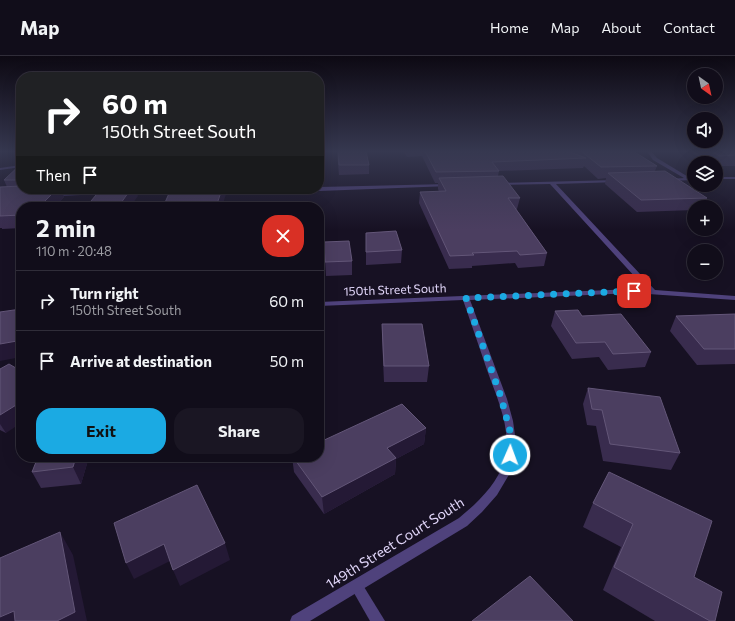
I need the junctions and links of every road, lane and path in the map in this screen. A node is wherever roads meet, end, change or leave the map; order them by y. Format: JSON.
{"nodes":[{"id":1,"x":723,"y":178,"type":"edge"},
{"id":2,"x":735,"y":178,"type":"edge"},
{"id":3,"x":687,"y":179,"type":"edge"},
{"id":4,"x":659,"y":180,"type":"edge"},
{"id":5,"x":621,"y":181,"type":"edge"},
{"id":6,"x":552,"y":183,"type":"junction"},
{"id":7,"x":493,"y":184,"type":"edge"},
{"id":8,"x":456,"y":185,"type":"edge"},
{"id":9,"x":324,"y":189,"type":"edge"},
{"id":10,"x":654,"y":293,"type":"junction"},
{"id":11,"x":466,"y":298,"type":"junction"},
{"id":12,"x":735,"y":298,"type":"edge"},
{"id":13,"x":324,"y":304,"type":"edge"},
{"id":14,"x":356,"y":586,"type":"junction"},
{"id":15,"x":297,"y":621,"type":"edge"},
{"id":16,"x":378,"y":621,"type":"edge"}],
"edges":[{"from":1,"to":2,"type":"street"},
{"from":3,"to":4,"type":"street"},
{"from":5,"to":6,"type":"street"},
{"from":6,"to":7,"type":"street"},
{"from":6,"to":10,"type":"street"},
{"from":8,"to":9,"type":"street"},
{"from":10,"to":11,"type":"street","name":"150th Street South"},
{"from":10,"to":12,"type":"street","name":"150th Street South"},
{"from":11,"to":13,"type":"street","name":"150th Street South"},
{"from":11,"to":14,"type":"street","name":"149th Street Court South"},
{"from":14,"to":15,"type":"street","name":"149th Street Court South"},
{"from":14,"to":16,"type":"street"}]}
